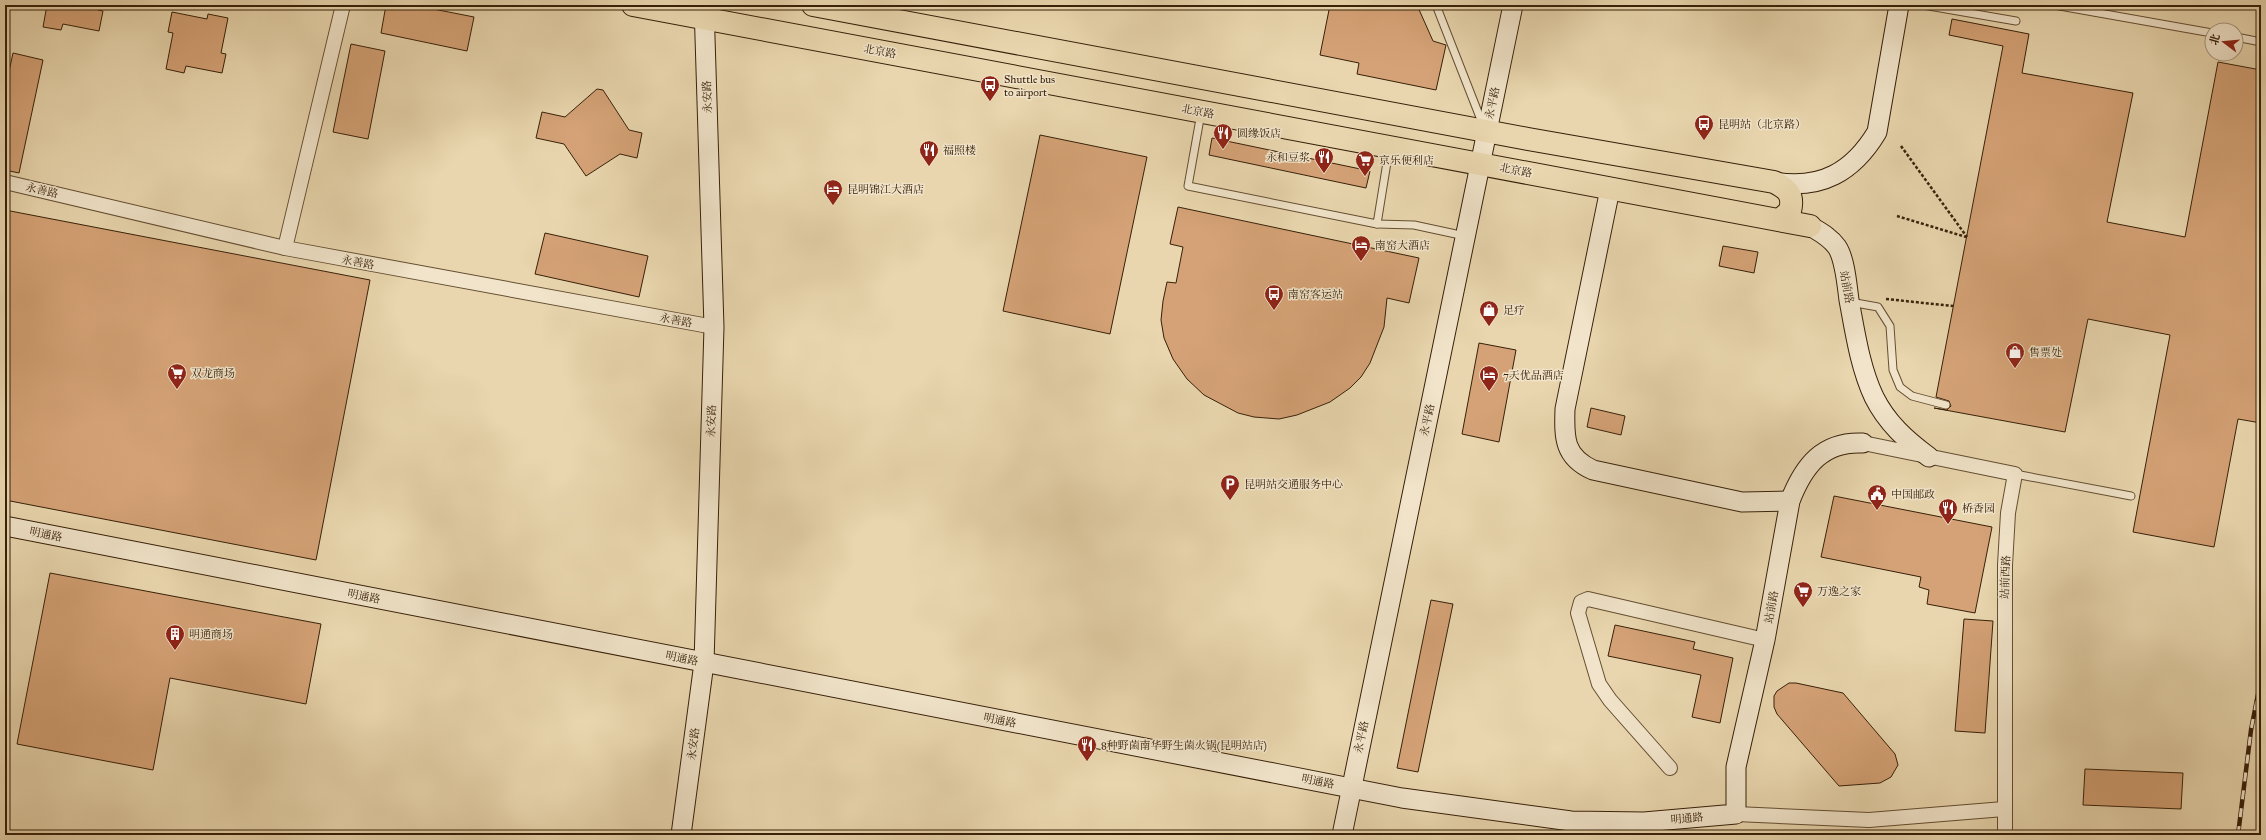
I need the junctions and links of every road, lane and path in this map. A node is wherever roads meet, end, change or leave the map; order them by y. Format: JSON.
{"nodes":[{"id":1,"x":343,"y":5,"type":"edge"},
{"id":2,"x":633,"y":5,"type":"edge"},
{"id":3,"x":813,"y":5,"type":"edge"},
{"id":4,"x":1436,"y":5,"type":"edge"},
{"id":5,"x":1513,"y":5,"type":"edge"},
{"id":6,"x":1898,"y":5,"type":"edge"},
{"id":7,"x":1923,"y":5,"type":"edge"},
{"id":8,"x":2054,"y":5,"type":"edge"},
{"id":9,"x":705,"y":12,"type":"edge"},
{"id":10,"x":2016,"y":21,"type":"dead end"},
{"id":11,"x":2204,"y":33,"type":"edge"},
{"id":12,"x":2244,"y":39,"type":"edge"},
{"id":13,"x":2261,"y":42,"type":"edge"},
{"id":14,"x":1201,"y":111,"type":"junction"},
{"id":15,"x":1486,"y":131,"type":"junction"},
{"id":16,"x":1390,"y":146,"type":"junction"},
{"id":17,"x":1901,"y":146,"type":"dead end"},
{"id":18,"x":1480,"y":163,"type":"junction"},
{"id":19,"x":5,"y":182,"type":"edge"},
{"id":20,"x":1774,"y":182,"type":"junction"},
{"id":21,"x":1610,"y":189,"type":"junction"},
{"id":22,"x":1898,"y":216,"type":"dead end"},
{"id":23,"x":1780,"y":220,"type":"junction"},
{"id":24,"x":1377,"y":224,"type":"junction"},
{"id":25,"x":1810,"y":226,"type":"joint"},
{"id":26,"x":1465,"y":236,"type":"junction"},
{"id":27,"x":285,"y":248,"type":"junction"},
{"id":28,"x":1882,"y":299,"type":"dead end"},
{"id":29,"x":1850,"y":302,"type":"junction"},
{"id":30,"x":1953,"y":306,"type":"dead end"},
{"id":31,"x":714,"y":327,"type":"junction"},
{"id":32,"x":1946,"y":405,"type":"dead end"},
{"id":33,"x":1864,"y":443,"type":"joint"},
{"id":34,"x":1929,"y":457,"type":"junction"},
{"id":35,"x":2015,"y":474,"type":"junction"},
{"id":36,"x":2131,"y":496,"type":"dead end"},
{"id":37,"x":1790,"y":501,"type":"junction"},
{"id":38,"x":5,"y":526,"type":"edge"},
{"id":39,"x":1765,"y":640,"type":"junction"},
{"id":40,"x":704,"y":663,"type":"junction"},
{"id":41,"x":1670,"y":768,"type":"dead end"},
{"id":42,"x":1351,"y":788,"type":"junction"},
{"id":43,"x":2004,"y":809,"type":"junction"},
{"id":44,"x":1736,"y":814,"type":"junction"},
{"id":45,"x":1643,"y":828,"type":"edge"},
{"id":46,"x":681,"y":835,"type":"edge"},
{"id":47,"x":1342,"y":835,"type":"edge"},
{"id":48,"x":2005,"y":835,"type":"edge"}],
"edges":[{"from":1,"to":27,"type":"street"},
{"from":2,"to":9,"type":"main road","name":"北京路"},
{"from":3,"to":15,"type":"main road"},
{"from":4,"to":15,"type":"lane"},
{"from":5,"to":15,"type":"street","name":"永平路"},
{"from":6,"to":20,"type":"street"},
{"from":7,"to":10,"type":"lane"},
{"from":8,"to":11,"type":"lane"},
{"from":9,"to":14,"type":"main road","name":"北京路"},
{"from":9,"to":31,"type":"street","name":"永安路"},
{"from":12,"to":13,"type":"lane"},
{"from":14,"to":16,"type":"main road","name":"北京路"},
{"from":14,"to":24,"type":"lane"},
{"from":15,"to":18,"type":"street","name":"永平路"},
{"from":15,"to":20,"type":"main road"},
{"from":16,"to":18,"type":"main road","name":"北京路"},
{"from":16,"to":24,"type":"lane"},
{"from":17,"to":22,"type":"path"},
{"from":18,"to":21,"type":"main road","name":"北京路"},
{"from":18,"to":26,"type":"street","name":"永平路"},
{"from":19,"to":27,"type":"street","name":"永善路"},
{"from":20,"to":23,"type":"main road"},
{"from":21,"to":23,"type":"main road","name":"北京路"},
{"from":21,"to":37,"type":"street"},
{"from":23,"to":25,"type":"main road","name":"北京路"},
{"from":24,"to":26,"type":"lane"},
{"from":25,"to":29,"type":"street","name":"站前路"},
{"from":26,"to":42,"type":"street","name":"永平路"},
{"from":27,"to":31,"type":"street","name":"永善路"},
{"from":28,"to":30,"type":"path"},
{"from":29,"to":32,"type":"lane"},
{"from":29,"to":34,"type":"street","name":"站前路"},
{"from":31,"to":40,"type":"street","name":"永安路"},
{"from":33,"to":34,"type":"street"},
{"from":33,"to":37,"type":"street","name":"站前路"},
{"from":34,"to":35,"type":"street"},
{"from":35,"to":36,"type":"lane"},
{"from":35,"to":43,"type":"street","name":"站前西路"},
{"from":37,"to":39,"type":"street","name":"站前路"},
{"from":38,"to":40,"type":"street","name":"明通路"},
{"from":39,"to":41,"type":"street"},
{"from":39,"to":44,"type":"street","name":"站前路"},
{"from":40,"to":42,"type":"street","name":"明通路"},
{"from":40,"to":46,"type":"street","name":"永安路"},
{"from":42,"to":45,"type":"street","name":"明通路"},
{"from":42,"to":47,"type":"street","name":"永平路"},
{"from":43,"to":44,"type":"street","name":"明通路"},
{"from":43,"to":48,"type":"street","name":"站前西路"},
{"from":44,"to":45,"type":"street","name":"明通路"}]}
